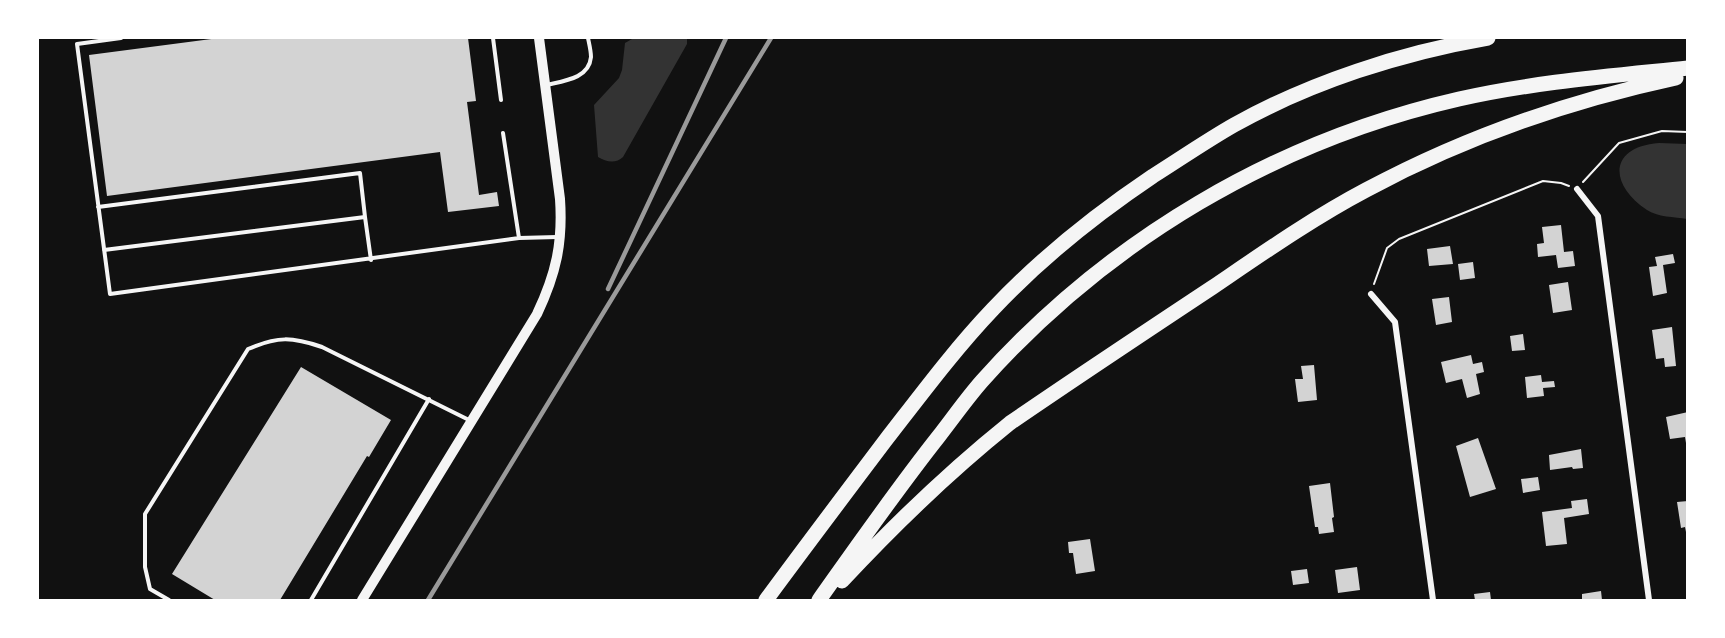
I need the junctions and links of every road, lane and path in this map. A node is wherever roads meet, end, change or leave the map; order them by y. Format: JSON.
{"nodes":[{"id":1,"x":122,"y":38,"type":"edge"},
{"id":2,"x":493,"y":38,"type":"edge"},
{"id":3,"x":539,"y":38,"type":"edge"},
{"id":4,"x":588,"y":38,"type":"edge"},
{"id":5,"x":1488,"y":38,"type":"edge"},
{"id":6,"x":1688,"y":69,"type":"edge"},
{"id":7,"x":1688,"y":76,"type":"edge"},
{"id":8,"x":545,"y":85,"type":"junction"},
{"id":9,"x":501,"y":100,"type":"dead end"},
{"id":10,"x":1688,"y":132,"type":"edge"},
{"id":11,"x":503,"y":133,"type":"dead end"},
{"id":12,"x":1577,"y":189,"type":"junction"},
{"id":13,"x":98,"y":207,"type":"junction"},
{"id":14,"x":365,"y":217,"type":"junction"},
{"id":15,"x":561,"y":237,"type":"junction"},
{"id":16,"x":519,"y":238,"type":"junction"},
{"id":17,"x":104,"y":250,"type":"junction"},
{"id":18,"x":371,"y":260,"type":"junction"},
{"id":19,"x":1371,"y":294,"type":"joint"},
{"id":20,"x":429,"y":399,"type":"junction"},
{"id":21,"x":472,"y":421,"type":"junction"},
{"id":22,"x":169,"y":600,"type":"edge"},
{"id":23,"x":311,"y":600,"type":"edge"},
{"id":24,"x":362,"y":600,"type":"edge"},
{"id":25,"x":766,"y":600,"type":"edge"},
{"id":26,"x":819,"y":600,"type":"edge"},
{"id":27,"x":824,"y":600,"type":"edge"},
{"id":28,"x":1433,"y":600,"type":"edge"},
{"id":29,"x":1649,"y":600,"type":"edge"}],
"edges":[{"from":1,"to":13,"type":"lane"},
{"from":2,"to":9,"type":"lane"},
{"from":3,"to":8,"type":"street"},
{"from":4,"to":8,"type":"lane"},
{"from":5,"to":25,"type":"highway"},
{"from":6,"to":26,"type":"highway"},
{"from":7,"to":27,"type":"highway"},
{"from":8,"to":15,"type":"street"},
{"from":10,"to":12,"type":"path"},
{"from":11,"to":16,"type":"lane"},
{"from":12,"to":19,"type":"path"},
{"from":12,"to":29,"type":"street"},
{"from":13,"to":14,"type":"lane"},
{"from":13,"to":17,"type":"lane"},
{"from":14,"to":17,"type":"lane"},
{"from":14,"to":18,"type":"lane"},
{"from":15,"to":16,"type":"lane"},
{"from":15,"to":21,"type":"street"},
{"from":16,"to":18,"type":"lane"},
{"from":17,"to":18,"type":"lane"},
{"from":19,"to":28,"type":"street"},
{"from":20,"to":21,"type":"lane"},
{"from":20,"to":22,"type":"lane"},
{"from":20,"to":23,"type":"lane"},
{"from":21,"to":24,"type":"street"}]}
